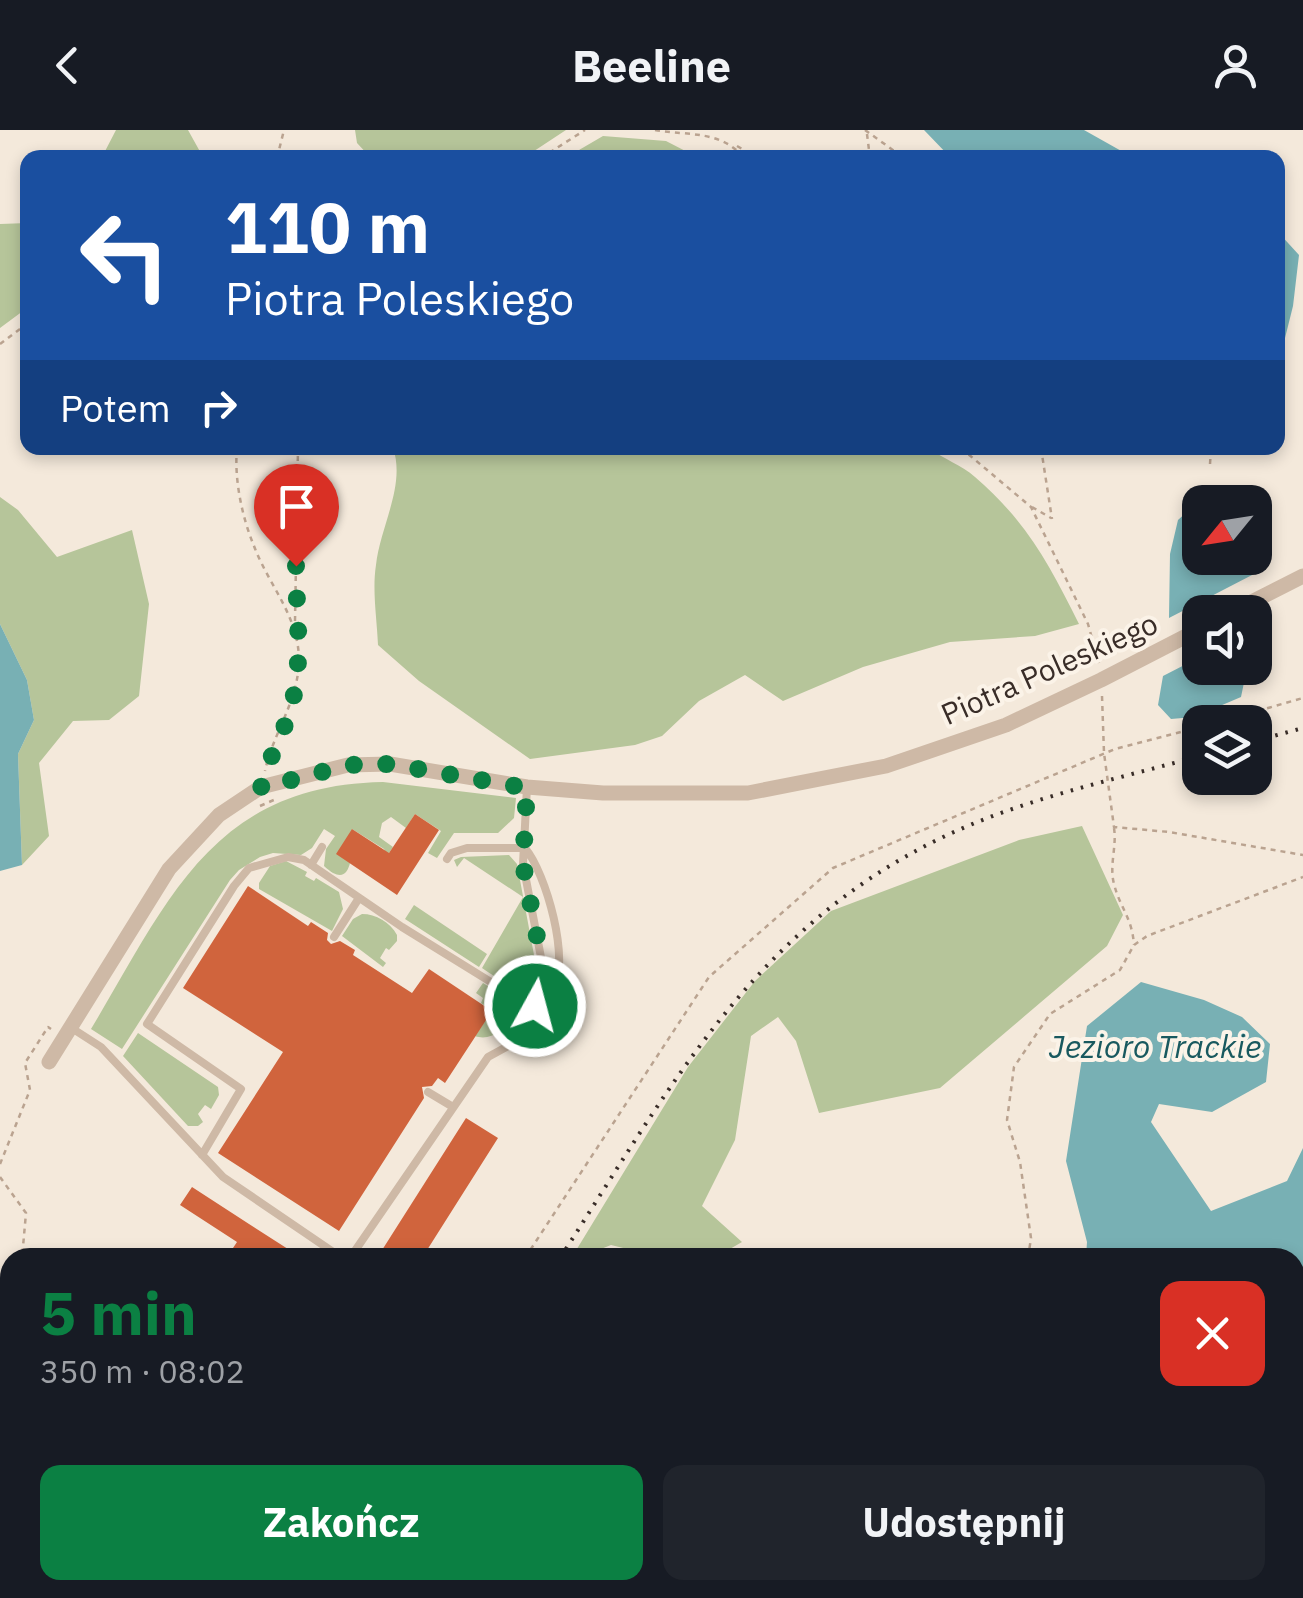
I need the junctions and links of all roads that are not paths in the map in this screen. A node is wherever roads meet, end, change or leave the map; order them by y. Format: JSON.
{"nodes":[{"id":1,"x":1303,"y":576,"type":"edge"},
{"id":2,"x":1266,"y":595,"type":"edge"},
{"id":3,"x":1182,"y":638,"type":"edge"},
{"id":4,"x":527,"y":788,"type":"junction"},
{"id":5,"x":322,"y":847,"type":"dead end"},
{"id":6,"x":525,"y":848,"type":"junction"},
{"id":7,"x":448,"y":860,"type":"dead end"},
{"id":8,"x":311,"y":865,"type":"junction"},
{"id":9,"x":359,"y":898,"type":"junction"},
{"id":10,"x":334,"y":937,"type":"dead end"},
{"id":11,"x":535,"y":1006,"type":"junction"},
{"id":12,"x":64,"y":1030,"type":"junction"},
{"id":13,"x":48,"y":1062,"type":"dead end"},
{"id":14,"x":428,"y":1092,"type":"dead end"},
{"id":15,"x":453,"y":1107,"type":"junction"},
{"id":16,"x":202,"y":1155,"type":"junction"},
{"id":17,"x":331,"y":1248,"type":"edge"},
{"id":18,"x":353,"y":1248,"type":"edge"}],
"edges":[{"from":1,"to":2,"type":"street"},
{"from":3,"to":4,"type":"street","name":"Piotra Poleskiego"},
{"from":4,"to":6,"type":"lane"},
{"from":4,"to":12,"type":"street","name":"Piotra Poleskiego"},
{"from":5,"to":8,"type":"lane"},
{"from":6,"to":7,"type":"lane"},
{"from":6,"to":11,"type":"lane"},
{"from":6,"to":11,"type":"lane"},
{"from":8,"to":9,"type":"lane"},
{"from":8,"to":16,"type":"lane"},
{"from":9,"to":10,"type":"lane"},
{"from":9,"to":11,"type":"lane"},
{"from":11,"to":15,"type":"lane"},
{"from":12,"to":13,"type":"street","name":"Piotra Poleskiego"},
{"from":12,"to":16,"type":"lane"},
{"from":14,"to":15,"type":"lane"},
{"from":15,"to":18,"type":"lane"},
{"from":16,"to":17,"type":"lane"}]}
